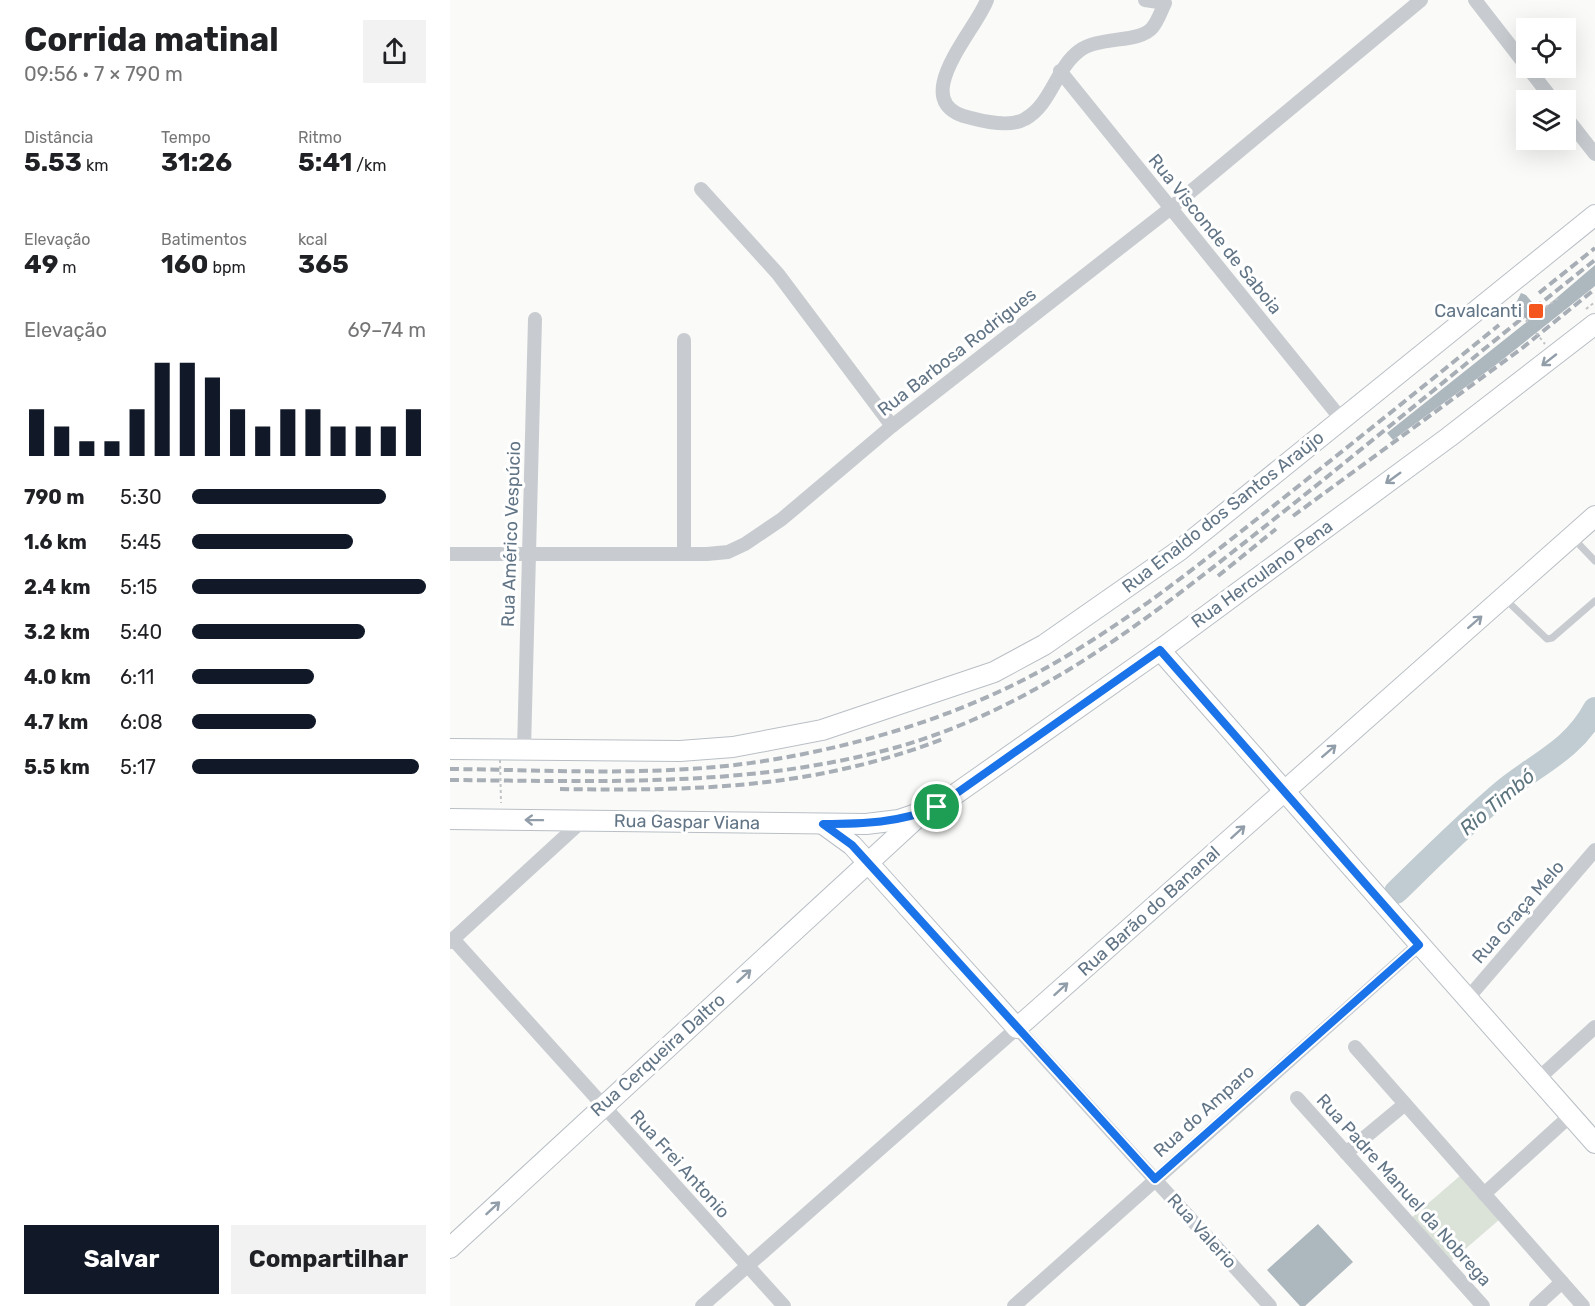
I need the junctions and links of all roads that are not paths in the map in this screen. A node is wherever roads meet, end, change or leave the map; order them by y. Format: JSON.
{"nodes":[{"id":1,"x":987,"y":0,"type":"edge"},
{"id":2,"x":1145,"y":0,"type":"edge"},
{"id":3,"x":1421,"y":0,"type":"edge"},
{"id":4,"x":1475,"y":0,"type":"edge"},
{"id":5,"x":1166,"y":2,"type":"edge"},
{"id":6,"x":1516,"y":53,"type":"edge"},
{"id":7,"x":1060,"y":71,"type":"junction"},
{"id":8,"x":1536,"y":78,"type":"edge"},
{"id":9,"x":1545,"y":90,"type":"edge"},
{"id":10,"x":1576,"y":130,"type":"edge"},
{"id":11,"x":1595,"y":154,"type":"edge"},
{"id":12,"x":701,"y":189,"type":"dead end"},
{"id":13,"x":1171,"y":208,"type":"junction"},
{"id":14,"x":1595,"y":215,"type":"edge"},
{"id":15,"x":535,"y":319,"type":"dead end"},
{"id":16,"x":1595,"y":324,"type":"edge"},
{"id":17,"x":684,"y":340,"type":"dead end"},
{"id":18,"x":1342,"y":420,"type":"junction"},
{"id":19,"x":892,"y":426,"type":"junction"},
{"id":20,"x":1595,"y":516,"type":"edge"},
{"id":21,"x":1572,"y":536,"type":"junction"},
{"id":22,"x":450,"y":554,"type":"edge"},
{"id":23,"x":529,"y":555,"type":"junction"},
{"id":24,"x":684,"y":555,"type":"junction"},
{"id":25,"x":1595,"y":561,"type":"edge"},
{"id":26,"x":1504,"y":597,"type":"junction"},
{"id":27,"x":1595,"y":601,"type":"edge"},
{"id":28,"x":1160,"y":650,"type":"junction"},
{"id":29,"x":450,"y":749,"type":"edge"},
{"id":30,"x":524,"y":750,"type":"junction"},
{"id":31,"x":1285,"y":790,"type":"junction"},
{"id":32,"x":922,"y":813,"type":"junction"},
{"id":33,"x":450,"y":819,"type":"edge"},
{"id":34,"x":582,"y":821,"type":"junction"},
{"id":35,"x":823,"y":824,"type":"junction"},
{"id":36,"x":1595,"y":850,"type":"edge"},
{"id":37,"x":867,"y":864,"type":"junction"},
{"id":38,"x":452,"y":941,"type":"edge"},
{"id":39,"x":1419,"y":945,"type":"junction"},
{"id":40,"x":1468,"y":998,"type":"junction"},
{"id":41,"x":1595,"y":1027,"type":"edge"},
{"id":42,"x":1017,"y":1028,"type":"junction"},
{"id":43,"x":1355,"y":1047,"type":"dead end"},
{"id":44,"x":1539,"y":1078,"type":"junction"},
{"id":45,"x":1297,"y":1098,"type":"dead end"},
{"id":46,"x":1405,"y":1104,"type":"junction"},
{"id":47,"x":603,"y":1105,"type":"junction"},
{"id":48,"x":1571,"y":1115,"type":"junction"},
{"id":49,"x":1595,"y":1143,"type":"edge"},
{"id":50,"x":1346,"y":1153,"type":"junction"},
{"id":51,"x":1155,"y":1179,"type":"junction"},
{"id":52,"x":1484,"y":1194,"type":"junction"},
{"id":53,"x":450,"y":1248,"type":"edge"},
{"id":54,"x":747,"y":1266,"type":"junction"},
{"id":55,"x":1562,"y":1282,"type":"junction"},
{"id":56,"x":702,"y":1306,"type":"edge"},
{"id":57,"x":784,"y":1306,"type":"edge"},
{"id":58,"x":1014,"y":1306,"type":"edge"},
{"id":59,"x":1270,"y":1306,"type":"edge"},
{"id":60,"x":1483,"y":1306,"type":"edge"},
{"id":61,"x":1536,"y":1306,"type":"edge"},
{"id":62,"x":1583,"y":1306,"type":"edge"}],
"edges":[{"from":1,"to":7,"type":"street"},
{"from":2,"to":5,"type":"street"},
{"from":3,"to":13,"type":"street","name":"Rua Barbosa Rodrigues"},
{"from":4,"to":6,"type":"street"},
{"from":5,"to":7,"type":"street"},
{"from":7,"to":13,"type":"street","name":"Rua Visconde de Saboia"},
{"from":8,"to":9,"type":"street"},
{"from":10,"to":11,"type":"street"},
{"from":12,"to":19,"type":"street"},
{"from":13,"to":18,"type":"street","name":"Rua Visconde de Saboia"},
{"from":13,"to":19,"type":"street","name":"Rua Barbosa Rodrigues"},
{"from":14,"to":18,"type":"main road","name":"Rua Enaldo dos Santos Araújo"},
{"from":15,"to":23,"type":"street","name":"Rua Américo Vespúcio"},
{"from":16,"to":28,"type":"main road","name":"Rua Herculano Pena","one_way":true},
{"from":17,"to":24,"type":"street"},
{"from":18,"to":30,"type":"main road","name":"Rua Enaldo dos Santos Araújo"},
{"from":19,"to":24,"type":"street","name":"Rua Barbosa Rodrigues"},
{"from":20,"to":21,"type":"main road","name":"Rua Barão do Bananal"},
{"from":21,"to":25,"type":"lane"},
{"from":21,"to":26,"type":"main road","name":"Rua Barão do Bananal"},
{"from":22,"to":23,"type":"street","name":"Rua Barbosa Rodrigues"},
{"from":23,"to":24,"type":"street","name":"Rua Barbosa Rodrigues"},
{"from":23,"to":30,"type":"street","name":"Rua Américo Vespúcio"},
{"from":26,"to":27,"type":"lane"},
{"from":31,"to":26,"type":"main road","name":"Rua Barão do Bananal","one_way":true},
{"from":28,"to":31,"type":"main road"},
{"from":28,"to":32,"type":"main road","name":"Rua Herculano Pena"},
{"from":29,"to":30,"type":"main road","name":"Rua Enaldo dos Santos Araújo"},
{"from":31,"to":39,"type":"main road"},
{"from":42,"to":31,"type":"main road","name":"Rua Barão do Bananal","one_way":true},
{"from":32,"to":35,"type":"main road","name":"Rua Gaspar Viana"},
{"from":32,"to":37,"type":"main road","name":"Rua Cerqueira Daltro"},
{"from":34,"to":33,"type":"main road","name":"Rua Gaspar Viana","one_way":true},
{"from":34,"to":35,"type":"main road","name":"Rua Gaspar Viana"},
{"from":34,"to":38,"type":"street"},
{"from":35,"to":37,"type":"main road"},
{"from":36,"to":40,"type":"street","name":"Rua Graça Melo"},
{"from":37,"to":42,"type":"main road","name":"Rua Valerio"},
{"from":47,"to":37,"type":"main road","name":"Rua Cerqueira Daltro","one_way":true},
{"from":38,"to":47,"type":"street","name":"Rua Frei Antonio"},
{"from":39,"to":40,"type":"main road"},
{"from":39,"to":51,"type":"street","name":"Rua do Amparo"},
{"from":40,"to":44,"type":"main road"},
{"from":41,"to":44,"type":"street"},
{"from":42,"to":51,"type":"street","name":"Rua Valerio"},
{"from":42,"to":54,"type":"street","name":"Rua Barão do Bananal"},
{"from":43,"to":46,"type":"street"},
{"from":44,"to":48,"type":"main road"},
{"from":45,"to":50,"type":"street","name":"Rua Padre Manuel da Nobrega"},
{"from":46,"to":50,"type":"street"},
{"from":46,"to":52,"type":"street"},
{"from":53,"to":47,"type":"main road","name":"Rua Cerqueira Daltro","one_way":true},
{"from":47,"to":54,"type":"street","name":"Rua Frei Antonio"},
{"from":48,"to":49,"type":"main road"},
{"from":48,"to":52,"type":"street"},
{"from":50,"to":60,"type":"street","name":"Rua Padre Manuel da Nobrega"},
{"from":51,"to":58,"type":"street","name":"Rua do Amparo"},
{"from":51,"to":59,"type":"street","name":"Rua Valerio"},
{"from":52,"to":55,"type":"street"},
{"from":54,"to":56,"type":"street","name":"Rua Barão do Bananal"},
{"from":54,"to":57,"type":"street","name":"Rua Frei Antonio"},
{"from":55,"to":61,"type":"street"},
{"from":55,"to":62,"type":"street"}]}
